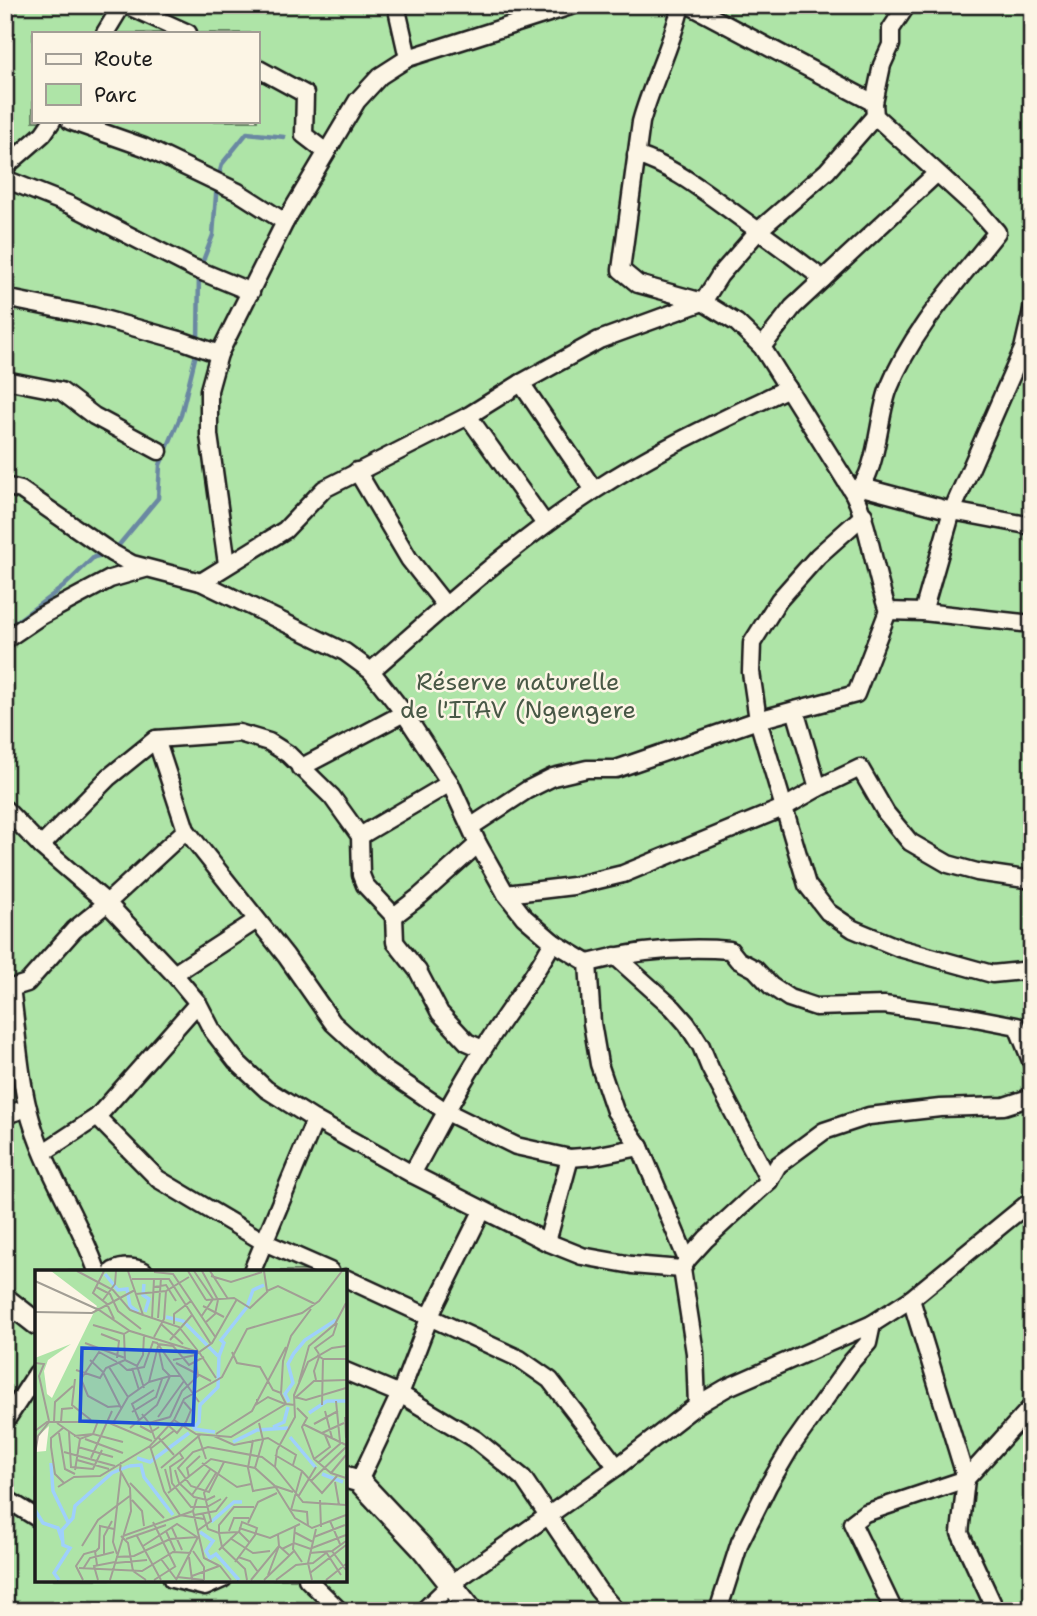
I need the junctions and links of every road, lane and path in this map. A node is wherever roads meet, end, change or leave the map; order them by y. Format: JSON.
{"nodes":[{"id":1,"x":124,"y":5,"type":"edge"},
{"id":2,"x":396,"y":5,"type":"edge"},
{"id":3,"x":574,"y":5,"type":"edge"},
{"id":4,"x":681,"y":5,"type":"edge"},
{"id":5,"x":689,"y":5,"type":"edge"},
{"id":6,"x":907,"y":5,"type":"edge"},
{"id":7,"x":106,"y":32,"type":"edge"},
{"id":8,"x":186,"y":32,"type":"edge"},
{"id":9,"x":408,"y":58,"type":"junction"},
{"id":10,"x":259,"y":69,"type":"edge"},
{"id":11,"x":874,"y":109,"type":"junction"},
{"id":12,"x":51,"y":122,"type":"edge"},
{"id":13,"x":73,"y":122,"type":"edge"},
{"id":14,"x":326,"y":152,"type":"junction"},
{"id":15,"x":636,"y":155,"type":"junction"},
{"id":16,"x":5,"y":167,"type":"edge"},
{"id":17,"x":937,"y":173,"type":"junction"},
{"id":18,"x":5,"y":179,"type":"edge"},
{"id":19,"x":285,"y":222,"type":"junction"},
{"id":20,"x":759,"y":230,"type":"junction"},
{"id":21,"x":822,"y":279,"type":"junction"},
{"id":22,"x":251,"y":292,"type":"junction"},
{"id":23,"x":5,"y":298,"type":"edge"},
{"id":24,"x":703,"y":302,"type":"junction"},
{"id":25,"x":1032,"y":310,"type":"edge"},
{"id":26,"x":762,"y":347,"type":"junction"},
{"id":27,"x":212,"y":351,"type":"junction"},
{"id":28,"x":5,"y":380,"type":"edge"},
{"id":29,"x":521,"y":383,"type":"junction"},
{"id":30,"x":788,"y":388,"type":"junction"},
{"id":31,"x":468,"y":416,"type":"junction"},
{"id":32,"x":159,"y":451,"type":"dead end"},
{"id":33,"x":357,"y":471,"type":"junction"},
{"id":34,"x":5,"y":486,"type":"edge"},
{"id":35,"x":594,"y":490,"type":"junction"},
{"id":36,"x":858,"y":491,"type":"junction"},
{"id":37,"x":952,"y":511,"type":"junction"},
{"id":38,"x":864,"y":515,"type":"junction"},
{"id":39,"x":545,"y":524,"type":"junction"},
{"id":40,"x":1032,"y":526,"type":"edge"},
{"id":41,"x":227,"y":564,"type":"junction"},
{"id":42,"x":146,"y":569,"type":"junction"},
{"id":43,"x":201,"y":582,"type":"junction"},
{"id":44,"x":446,"y":606,"type":"junction"},
{"id":45,"x":888,"y":611,"type":"junction"},
{"id":46,"x":923,"y":612,"type":"junction"},
{"id":47,"x":1032,"y":624,"type":"edge"},
{"id":48,"x":5,"y":640,"type":"edge"},
{"id":49,"x":371,"y":671,"type":"junction"},
{"id":50,"x":795,"y":710,"type":"junction"},
{"id":51,"x":404,"y":713,"type":"junction"},
{"id":52,"x":758,"y":720,"type":"junction"},
{"id":53,"x":156,"y":740,"type":"junction"},
{"id":54,"x":300,"y":768,"type":"junction"},
{"id":55,"x":450,"y":782,"type":"junction"},
{"id":56,"x":818,"y":788,"type":"junction"},
{"id":57,"x":783,"y":808,"type":"junction"},
{"id":58,"x":5,"y":809,"type":"edge"},
{"id":59,"x":472,"y":826,"type":"junction"},
{"id":60,"x":186,"y":830,"type":"junction"},
{"id":61,"x":360,"y":836,"type":"junction"},
{"id":62,"x":478,"y":844,"type":"junction"},
{"id":63,"x":41,"y":846,"type":"junction"},
{"id":64,"x":1032,"y":880,"type":"edge"},
{"id":65,"x":506,"y":894,"type":"junction"},
{"id":66,"x":107,"y":903,"type":"junction"},
{"id":67,"x":394,"y":916,"type":"junction"},
{"id":68,"x":257,"y":920,"type":"junction"},
{"id":69,"x":553,"y":942,"type":"junction"},
{"id":70,"x":615,"y":956,"type":"junction"},
{"id":71,"x":588,"y":963,"type":"junction"},
{"id":72,"x":1032,"y":970,"type":"edge"},
{"id":73,"x":174,"y":974,"type":"junction"},
{"id":74,"x":7,"y":984,"type":"edge"},
{"id":75,"x":198,"y":1003,"type":"junction"},
{"id":76,"x":483,"y":1049,"type":"junction"},
{"id":77,"x":1032,"y":1063,"type":"edge"},
{"id":78,"x":1032,"y":1097,"type":"edge"},
{"id":79,"x":28,"y":1108,"type":"junction"},
{"id":80,"x":445,"y":1111,"type":"junction"},
{"id":81,"x":5,"y":1115,"type":"edge"},
{"id":82,"x":97,"y":1117,"type":"junction"},
{"id":83,"x":315,"y":1121,"type":"junction"},
{"id":84,"x":640,"y":1147,"type":"junction"},
{"id":85,"x":44,"y":1152,"type":"junction"},
{"id":86,"x":570,"y":1158,"type":"junction"},
{"id":87,"x":412,"y":1174,"type":"junction"},
{"id":88,"x":769,"y":1181,"type":"junction"},
{"id":89,"x":1032,"y":1200,"type":"edge"},
{"id":90,"x":482,"y":1211,"type":"junction"},
{"id":91,"x":264,"y":1242,"type":"junction"},
{"id":92,"x":547,"y":1242,"type":"junction"},
{"id":93,"x":685,"y":1264,"type":"junction"},
{"id":94,"x":97,"y":1270,"type":"edge"},
{"id":95,"x":115,"y":1270,"type":"edge"},
{"id":96,"x":142,"y":1270,"type":"edge"},
{"id":97,"x":252,"y":1270,"type":"edge"},
{"id":98,"x":328,"y":1270,"type":"edge"},
{"id":99,"x":346,"y":1278,"type":"edge"},
{"id":100,"x":5,"y":1299,"type":"edge"},
{"id":101,"x":911,"y":1299,"type":"junction"},
{"id":102,"x":430,"y":1315,"type":"junction"},
{"id":103,"x":35,"y":1322,"type":"edge"},
{"id":104,"x":872,"y":1324,"type":"junction"},
{"id":105,"x":346,"y":1371,"type":"edge"},
{"id":106,"x":35,"y":1376,"type":"edge"},
{"id":107,"x":400,"y":1394,"type":"junction"},
{"id":108,"x":697,"y":1405,"type":"junction"},
{"id":109,"x":1032,"y":1406,"type":"edge"},
{"id":110,"x":5,"y":1422,"type":"edge"},
{"id":111,"x":617,"y":1467,"type":"junction"},
{"id":112,"x":352,"y":1479,"type":"edge"},
{"id":113,"x":966,"y":1479,"type":"junction"},
{"id":114,"x":5,"y":1498,"type":"edge"},
{"id":115,"x":546,"y":1515,"type":"junction"},
{"id":116,"x":35,"y":1517,"type":"edge"},
{"id":117,"x":180,"y":1581,"type":"edge"},
{"id":118,"x":218,"y":1581,"type":"edge"},
{"id":119,"x":309,"y":1581,"type":"edge"},
{"id":120,"x":451,"y":1584,"type":"junction"},
{"id":121,"x":995,"y":1610,"type":"edge"},
{"id":122,"x":340,"y":1611,"type":"edge"},
{"id":123,"x":423,"y":1611,"type":"edge"},
{"id":124,"x":472,"y":1611,"type":"edge"},
{"id":125,"x":616,"y":1611,"type":"edge"},
{"id":126,"x":718,"y":1611,"type":"edge"},
{"id":127,"x":894,"y":1611,"type":"edge"}],
"edges":[{"from":1,"to":7,"type":"street"},
{"from":1,"to":8,"type":"street"},
{"from":2,"to":9,"type":"street"},
{"from":3,"to":9,"type":"street"},
{"from":4,"to":15,"type":"street"},
{"from":5,"to":11,"type":"street"},
{"from":6,"to":11,"type":"street"},
{"from":9,"to":14,"type":"street"},
{"from":10,"to":14,"type":"street"},
{"from":11,"to":17,"type":"street"},
{"from":11,"to":20,"type":"street"},
{"from":12,"to":16,"type":"street"},
{"from":13,"to":19,"type":"street"},
{"from":14,"to":19,"type":"street"},
{"from":15,"to":20,"type":"street"},
{"from":15,"to":24,"type":"street"},
{"from":17,"to":21,"type":"street"},
{"from":17,"to":36,"type":"street"},
{"from":18,"to":22,"type":"street"},
{"from":19,"to":22,"type":"street"},
{"from":20,"to":21,"type":"street"},
{"from":20,"to":24,"type":"street"},
{"from":21,"to":26,"type":"street"},
{"from":22,"to":27,"type":"street"},
{"from":23,"to":27,"type":"street"},
{"from":24,"to":26,"type":"street"},
{"from":24,"to":29,"type":"street"},
{"from":25,"to":37,"type":"street"},
{"from":26,"to":30,"type":"street"},
{"from":27,"to":41,"type":"street"},
{"from":28,"to":32,"type":"street"},
{"from":29,"to":31,"type":"street"},
{"from":29,"to":35,"type":"street"},
{"from":30,"to":35,"type":"street"},
{"from":30,"to":36,"type":"street"},
{"from":31,"to":33,"type":"street"},
{"from":31,"to":39,"type":"street"},
{"from":33,"to":41,"type":"street"},
{"from":33,"to":44,"type":"street"},
{"from":34,"to":42,"type":"street"},
{"from":35,"to":39,"type":"street"},
{"from":36,"to":37,"type":"street"},
{"from":36,"to":38,"type":"street"},
{"from":37,"to":40,"type":"street"},
{"from":37,"to":46,"type":"street"},
{"from":38,"to":45,"type":"street"},
{"from":38,"to":52,"type":"street"},
{"from":39,"to":44,"type":"street"},
{"from":41,"to":43,"type":"street"},
{"from":42,"to":43,"type":"street"},
{"from":42,"to":48,"type":"street"},
{"from":43,"to":49,"type":"street"},
{"from":44,"to":49,"type":"street"},
{"from":45,"to":46,"type":"street"},
{"from":45,"to":50,"type":"street"},
{"from":46,"to":47,"type":"street"},
{"from":49,"to":51,"type":"street"},
{"from":50,"to":52,"type":"street"},
{"from":50,"to":56,"type":"street"},
{"from":51,"to":54,"type":"street"},
{"from":51,"to":55,"type":"street"},
{"from":52,"to":57,"type":"street"},
{"from":52,"to":59,"type":"street"},
{"from":53,"to":54,"type":"street"},
{"from":53,"to":60,"type":"street"},
{"from":53,"to":63,"type":"street"},
{"from":54,"to":61,"type":"street"},
{"from":55,"to":59,"type":"street"},
{"from":55,"to":61,"type":"street"},
{"from":56,"to":57,"type":"street"},
{"from":56,"to":64,"type":"street"},
{"from":57,"to":65,"type":"street"},
{"from":57,"to":72,"type":"street"},
{"from":58,"to":63,"type":"street"},
{"from":59,"to":62,"type":"street"},
{"from":60,"to":66,"type":"street"},
{"from":60,"to":68,"type":"street"},
{"from":61,"to":67,"type":"street"},
{"from":62,"to":65,"type":"street"},
{"from":62,"to":67,"type":"street"},
{"from":63,"to":66,"type":"street"},
{"from":65,"to":69,"type":"street"},
{"from":66,"to":73,"type":"street"},
{"from":66,"to":74,"type":"street"},
{"from":67,"to":76,"type":"street"},
{"from":68,"to":73,"type":"street"},
{"from":68,"to":80,"type":"street"},
{"from":69,"to":71,"type":"street"},
{"from":69,"to":76,"type":"street"},
{"from":70,"to":71,"type":"street"},
{"from":70,"to":77,"type":"street"},
{"from":70,"to":88,"type":"street"},
{"from":71,"to":84,"type":"street"},
{"from":73,"to":75,"type":"street"},
{"from":74,"to":79,"type":"street"},
{"from":75,"to":82,"type":"street"},
{"from":75,"to":83,"type":"street"},
{"from":76,"to":80,"type":"street"},
{"from":78,"to":88,"type":"street"},
{"from":79,"to":81,"type":"street"},
{"from":79,"to":85,"type":"street"},
{"from":80,"to":86,"type":"street"},
{"from":80,"to":87,"type":"street"},
{"from":82,"to":85,"type":"street"},
{"from":82,"to":91,"type":"street"},
{"from":83,"to":87,"type":"street"},
{"from":83,"to":91,"type":"street"},
{"from":84,"to":86,"type":"street"},
{"from":84,"to":93,"type":"street"},
{"from":85,"to":94,"type":"street"},
{"from":86,"to":92,"type":"street"},
{"from":87,"to":90,"type":"street"},
{"from":88,"to":93,"type":"street"},
{"from":89,"to":101,"type":"street"},
{"from":90,"to":92,"type":"street"},
{"from":90,"to":102,"type":"street"},
{"from":91,"to":97,"type":"street"},
{"from":91,"to":98,"type":"street"},
{"from":92,"to":93,"type":"street"},
{"from":93,"to":108,"type":"street"},
{"from":95,"to":96,"type":"street"},
{"from":99,"to":102,"type":"street"},
{"from":100,"to":103,"type":"street"},
{"from":101,"to":104,"type":"street"},
{"from":101,"to":113,"type":"street"},
{"from":102,"to":107,"type":"street"},
{"from":102,"to":111,"type":"street"},
{"from":104,"to":108,"type":"street"},
{"from":104,"to":126,"type":"street"},
{"from":105,"to":107,"type":"street"},
{"from":106,"to":110,"type":"street"},
{"from":107,"to":112,"type":"street"},
{"from":107,"to":115,"type":"street"},
{"from":108,"to":111,"type":"street"},
{"from":109,"to":113,"type":"street"},
{"from":111,"to":115,"type":"street"},
{"from":112,"to":120,"type":"street"},
{"from":113,"to":121,"type":"street"},
{"from":113,"to":127,"type":"street"},
{"from":114,"to":116,"type":"street"},
{"from":115,"to":120,"type":"street"},
{"from":115,"to":125,"type":"street"},
{"from":117,"to":118,"type":"street"},
{"from":119,"to":122,"type":"street"},
{"from":120,"to":123,"type":"street"},
{"from":120,"to":124,"type":"street"}]}
